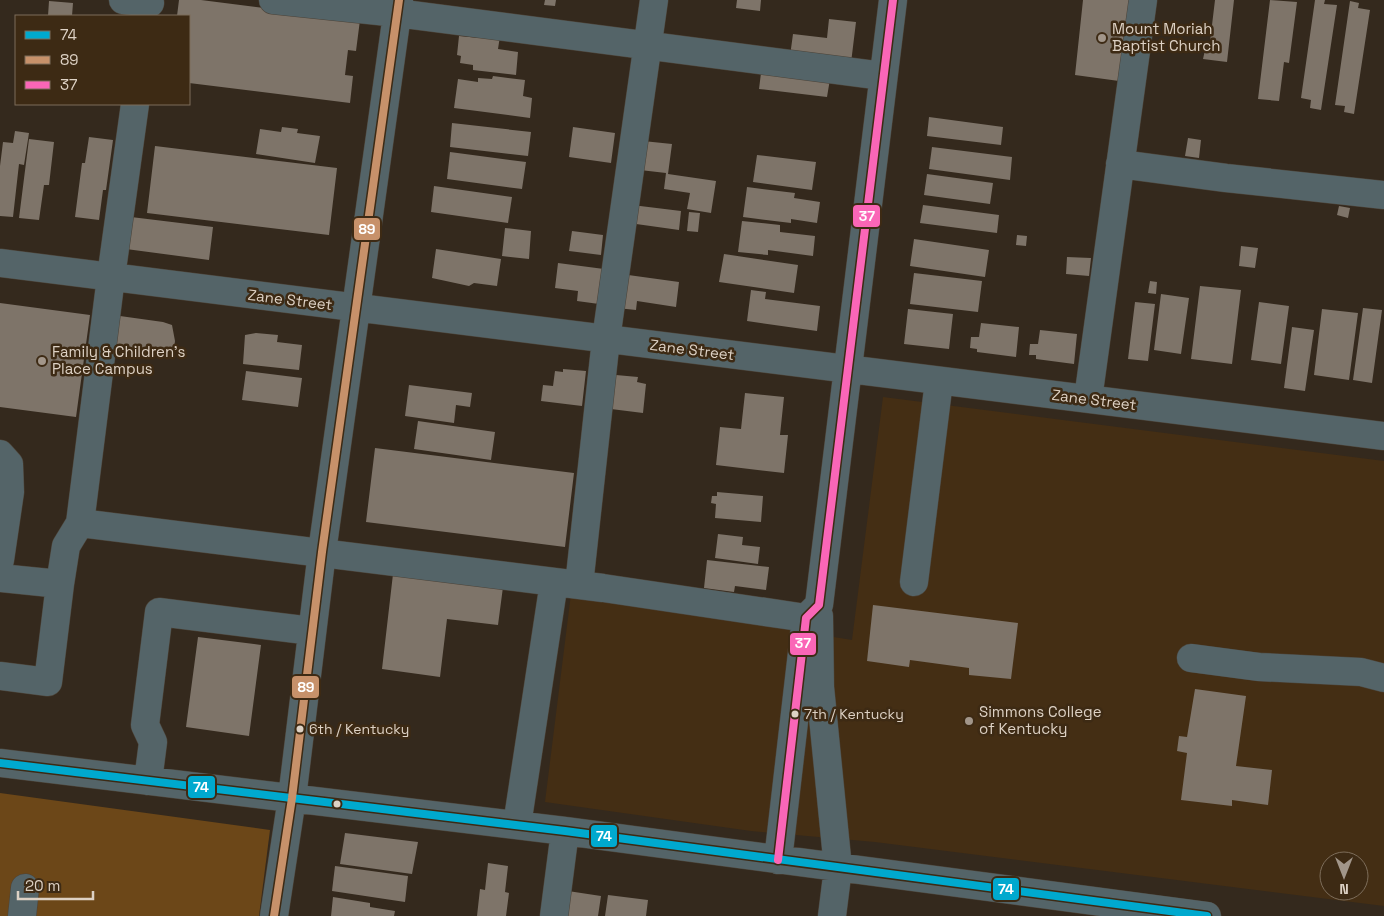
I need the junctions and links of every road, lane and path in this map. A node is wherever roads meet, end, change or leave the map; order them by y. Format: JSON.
{"nodes":[{"id":1,"x":123,"y":0,"type":"edge"},
{"id":2,"x":273,"y":0,"type":"edge"},
{"id":3,"x":654,"y":0,"type":"edge"},
{"id":4,"x":893,"y":0,"type":"edge"},
{"id":5,"x":1143,"y":0,"type":"edge"},
{"id":6,"x":398,"y":6,"type":"edge"},
{"id":7,"x":150,"y":7,"type":"edge"},
{"id":8,"x":648,"y":46,"type":"junction"},
{"id":9,"x":883,"y":76,"type":"junction"},
{"id":10,"x":135,"y":105,"type":"edge"},
{"id":11,"x":1120,"y":164,"type":"junction"},
{"id":12,"x":1384,"y":195,"type":"edge"},
{"id":13,"x":0,"y":263,"type":"edge"},
{"id":14,"x":111,"y":277,"type":"junction"},
{"id":15,"x":356,"y":308,"type":"junction"},
{"id":16,"x":606,"y":339,"type":"junction"},
{"id":17,"x":846,"y":369,"type":"junction"},
{"id":18,"x":940,"y":381,"type":"junction"},
{"id":19,"x":1088,"y":399,"type":"junction"},
{"id":20,"x":1384,"y":436,"type":"edge"},
{"id":21,"x":0,"y":454,"type":"edge"},
{"id":22,"x":80,"y":523,"type":"junction"},
{"id":23,"x":322,"y":552,"type":"junction"},
{"id":24,"x":0,"y":560,"type":"edge"},
{"id":25,"x":0,"y":578,"type":"edge"},
{"id":26,"x":914,"y":582,"type":"dead end"},
{"id":27,"x":567,"y":583,"type":"junction"},
{"id":28,"x":60,"y":584,"type":"junction"},
{"id":29,"x":812,"y":611,"type":"junction"},
{"id":30,"x":312,"y":631,"type":"junction"},
{"id":31,"x":1191,"y":658,"type":"dead end"},
{"id":32,"x":0,"y":676,"type":"edge"},
{"id":33,"x":1384,"y":678,"type":"edge"},
{"id":34,"x":0,"y":763,"type":"edge"},
{"id":35,"x":148,"y":781,"type":"junction"},
{"id":36,"x":292,"y":798,"type":"junction"},
{"id":37,"x":517,"y":825,"type":"junction"},
{"id":38,"x":565,"y":831,"type":"junction"},
{"id":39,"x":778,"y":860,"type":"junction"},
{"id":40,"x":838,"y":868,"type":"junction"},
{"id":41,"x":25,"y":888,"type":"dead end"},
{"id":42,"x":22,"y":916,"type":"edge"},
{"id":43,"x":274,"y":916,"type":"edge"},
{"id":44,"x":554,"y":916,"type":"edge"},
{"id":45,"x":832,"y":916,"type":"edge"},
{"id":46,"x":1207,"y":916,"type":"edge"}],
"edges":[{"from":1,"to":7,"type":"street"},
{"from":2,"to":6,"type":"street"},
{"from":3,"to":8,"type":"street"},
{"from":4,"to":9,"type":"street"},
{"from":5,"to":11,"type":"street"},
{"from":6,"to":8,"type":"street"},
{"from":6,"to":15,"type":"street"},
{"from":8,"to":9,"type":"street"},
{"from":8,"to":16,"type":"street"},
{"from":9,"to":17,"type":"street"},
{"from":10,"to":14,"type":"street"},
{"from":11,"to":12,"type":"street"},
{"from":11,"to":19,"type":"street"},
{"from":13,"to":14,"type":"street","name":"Zane Street"},
{"from":14,"to":15,"type":"street","name":"Zane Street"},
{"from":14,"to":22,"type":"street"},
{"from":15,"to":16,"type":"street","name":"Zane Street"},
{"from":15,"to":23,"type":"street"},
{"from":16,"to":17,"type":"street","name":"Zane Street"},
{"from":16,"to":27,"type":"street"},
{"from":17,"to":18,"type":"street","name":"Zane Street"},
{"from":17,"to":29,"type":"street"},
{"from":18,"to":19,"type":"street","name":"Zane Street"},
{"from":18,"to":26,"type":"street"},
{"from":19,"to":20,"type":"street","name":"Zane Street"},
{"from":21,"to":24,"type":"street"},
{"from":22,"to":23,"type":"street"},
{"from":22,"to":28,"type":"street"},
{"from":23,"to":27,"type":"street"},
{"from":23,"to":30,"type":"street"},
{"from":25,"to":28,"type":"street"},
{"from":27,"to":29,"type":"street"},
{"from":27,"to":37,"type":"street"},
{"from":28,"to":32,"type":"street"},
{"from":29,"to":39,"type":"street"},
{"from":29,"to":40,"type":"street"},
{"from":30,"to":35,"type":"street"},
{"from":30,"to":36,"type":"street"},
{"from":31,"to":33,"type":"street"},
{"from":34,"to":35,"type":"street"},
{"from":35,"to":36,"type":"street"},
{"from":36,"to":37,"type":"street"},
{"from":36,"to":43,"type":"street"},
{"from":37,"to":38,"type":"street"},
{"from":38,"to":39,"type":"street"},
{"from":38,"to":44,"type":"street"},
{"from":39,"to":40,"type":"street"},
{"from":40,"to":45,"type":"street"},
{"from":40,"to":46,"type":"street"},
{"from":41,"to":42,"type":"street"}]}
